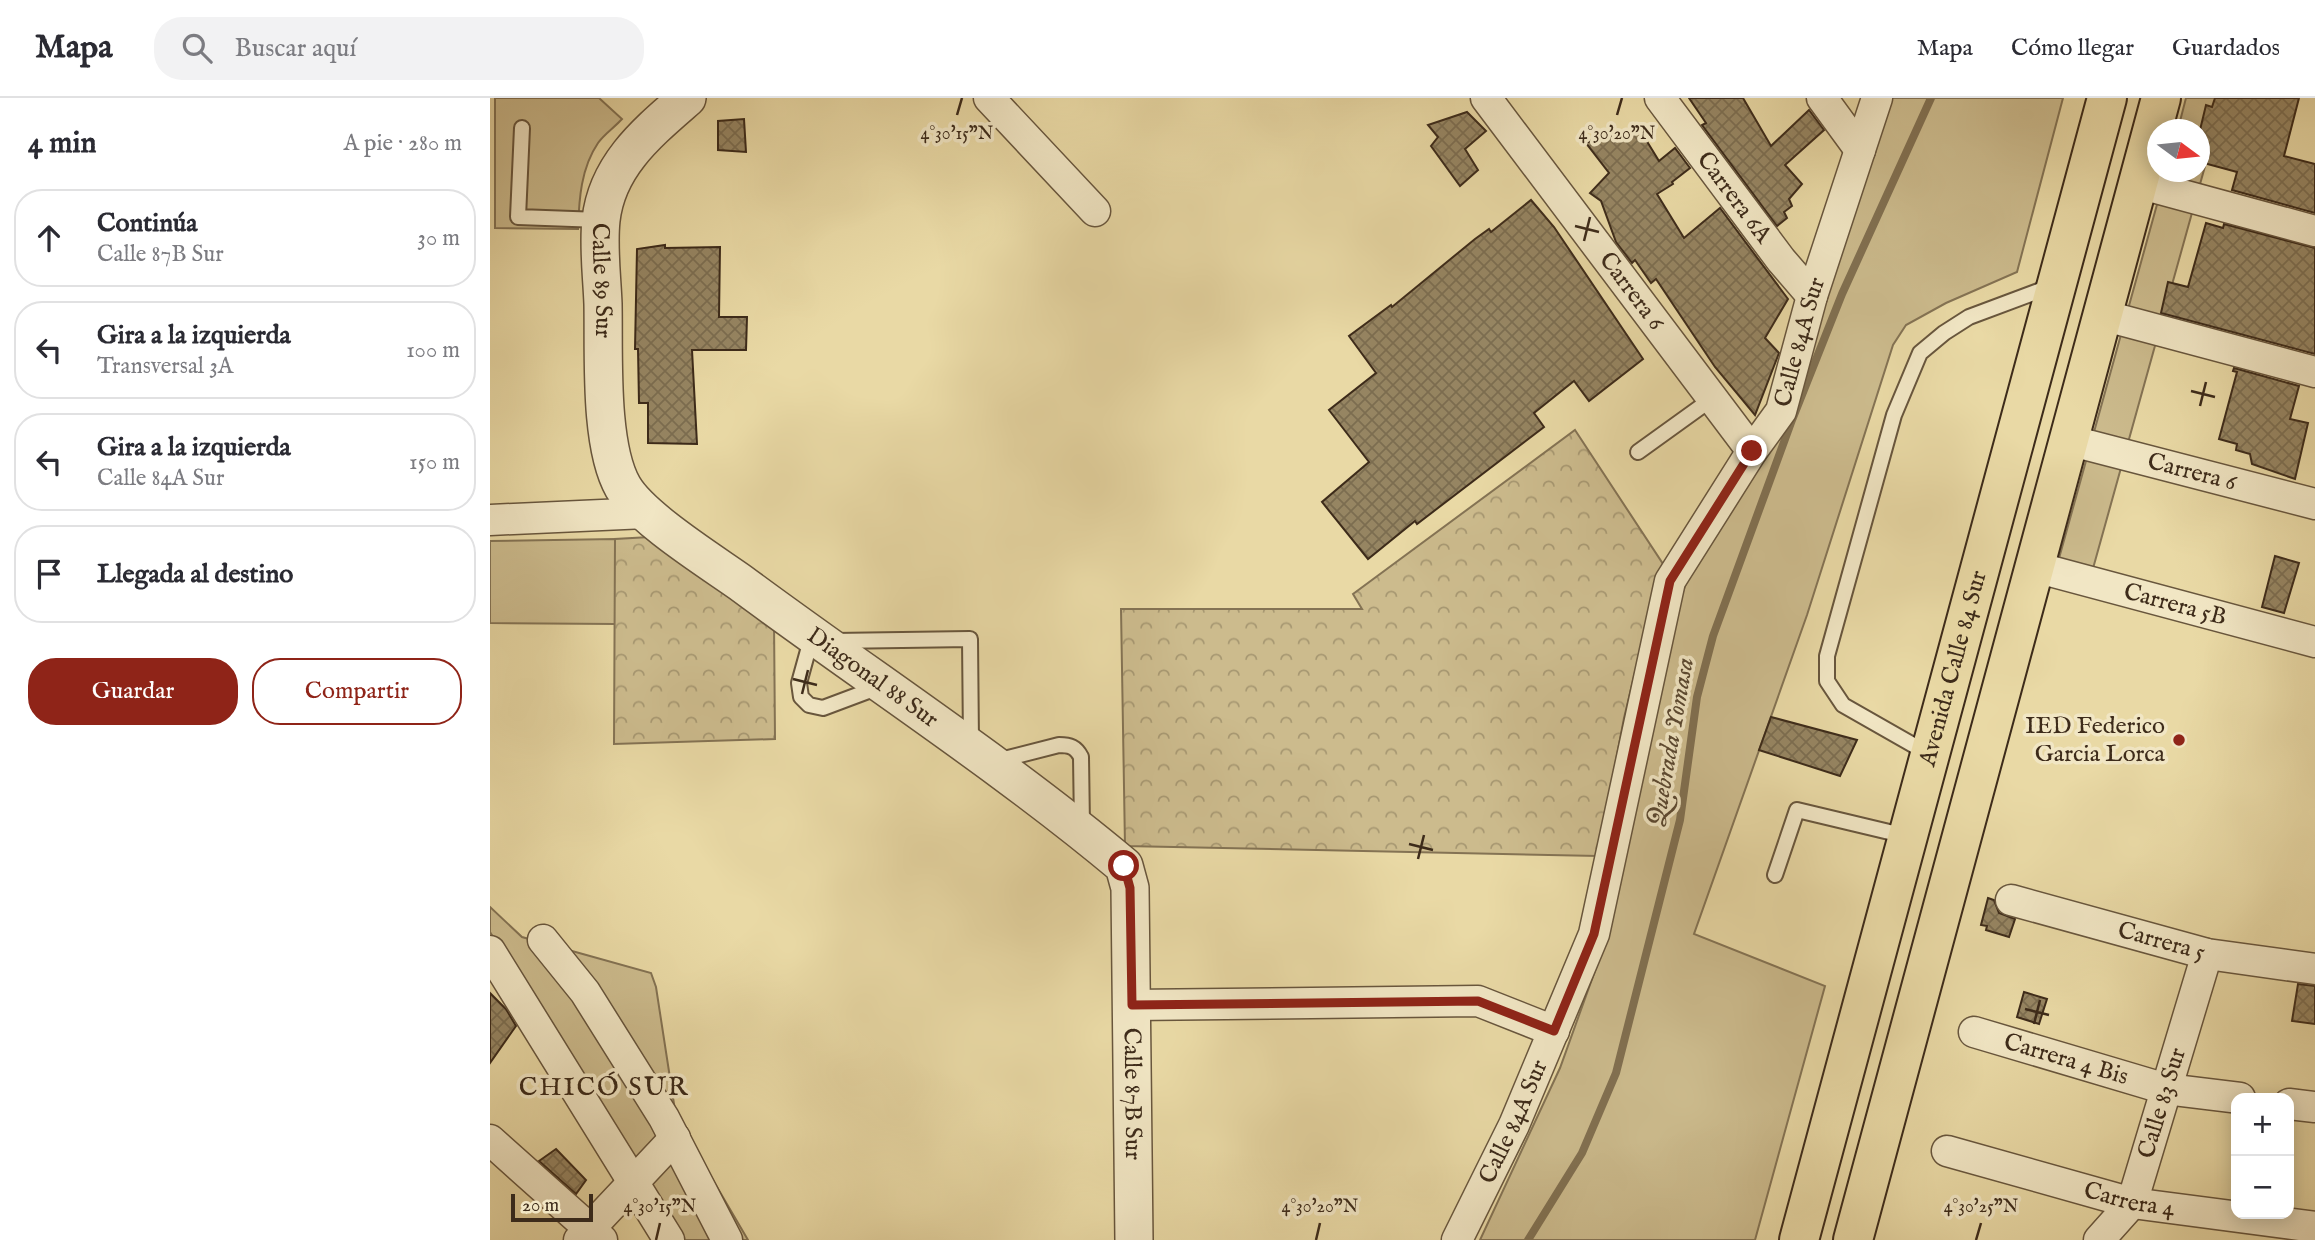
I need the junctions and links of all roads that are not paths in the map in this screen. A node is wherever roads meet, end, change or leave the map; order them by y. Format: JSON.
{"nodes":[{"id":1,"x":687,"y":98,"type":"edge"},
{"id":2,"x":989,"y":98,"type":"edge"},
{"id":3,"x":1486,"y":98,"type":"edge"},
{"id":4,"x":1660,"y":98,"type":"edge"},
{"id":5,"x":1822,"y":98,"type":"edge"},
{"id":6,"x":1877,"y":98,"type":"edge"},
{"id":7,"x":2107,"y":98,"type":"edge"},
{"id":8,"x":2161,"y":98,"type":"edge"},
{"id":9,"x":522,"y":128,"type":"dead end"},
{"id":10,"x":1860,"y":150,"type":"junction"},
{"id":11,"x":2138,"y":183,"type":"junction"},
{"id":12,"x":1094,"y":211,"type":"dead end"},
{"id":13,"x":601,"y":220,"type":"junction"},
{"id":14,"x":2315,"y":231,"type":"edge"},
{"id":15,"x":2056,"y":285,"type":"junction"},
{"id":16,"x":1812,"y":296,"type":"junction"},
{"id":17,"x":2102,"y":315,"type":"junction"},
{"id":18,"x":2315,"y":372,"type":"edge"},
{"id":19,"x":1713,"y":398,"type":"junction"},
{"id":20,"x":2068,"y":440,"type":"junction"},
{"id":21,"x":1752,"y":451,"type":"junction"},
{"id":22,"x":1638,"y":452,"type":"dead end"},
{"id":23,"x":635,"y":501,"type":"junction"},
{"id":24,"x":2315,"y":504,"type":"edge"},
{"id":25,"x":490,"y":520,"type":"edge"},
{"id":26,"x":2035,"y":567,"type":"junction"},
{"id":27,"x":817,"y":638,"type":"junction"},
{"id":28,"x":2315,"y":642,"type":"edge"},
{"id":29,"x":884,"y":686,"type":"junction"},
{"id":30,"x":981,"y":755,"type":"junction"},
{"id":31,"x":1930,"y":755,"type":"junction"},
{"id":32,"x":1082,"y":832,"type":"junction"},
{"id":33,"x":1908,"y":836,"type":"junction"},
{"id":34,"x":1124,"y":866,"type":"joint"},
{"id":35,"x":1775,"y":875,"type":"dead end"},
{"id":36,"x":2011,"y":900,"type":"dead end"},
{"id":37,"x":543,"y":940,"type":"dead end"},
{"id":38,"x":490,"y":951,"type":"edge"},
{"id":39,"x":2207,"y":954,"type":"junction"},
{"id":40,"x":2315,"y":969,"type":"edge"},
{"id":41,"x":490,"y":971,"type":"edge"},
{"id":42,"x":517,"y":996,"type":"junction"},
{"id":43,"x":1132,"y":1005,"type":"junction"},
{"id":44,"x":1554,"y":1031,"type":"junction"},
{"id":45,"x":1974,"y":1032,"type":"dead end"},
{"id":46,"x":2166,"y":1090,"type":"junction"},
{"id":47,"x":2231,"y":1097,"type":"edge"},
{"id":48,"x":2294,"y":1105,"type":"edge"},
{"id":49,"x":2315,"y":1107,"type":"edge"},
{"id":50,"x":674,"y":1138,"type":"junction"},
{"id":51,"x":490,"y":1140,"type":"edge"},
{"id":52,"x":1947,"y":1151,"type":"dead end"},
{"id":53,"x":632,"y":1183,"type":"junction"},
{"id":54,"x":2132,"y":1203,"type":"junction"},
{"id":55,"x":2315,"y":1227,"type":"edge"},
{"id":56,"x":590,"y":1236,"type":"edge"},
{"id":57,"x":669,"y":1240,"type":"edge"},
{"id":58,"x":727,"y":1240,"type":"edge"},
{"id":59,"x":1134,"y":1240,"type":"edge"},
{"id":60,"x":1457,"y":1240,"type":"edge"},
{"id":61,"x":1799,"y":1240,"type":"edge"},
{"id":62,"x":1853,"y":1240,"type":"edge"},
{"id":63,"x":2099,"y":1240,"type":"edge"}],
"edges":[{"from":1,"to":13,"type":"street","name":"Calle 89 Sur"},
{"from":2,"to":12,"type":"street"},
{"from":3,"to":19,"type":"street","name":"Carrera 6"},
{"from":4,"to":16,"type":"street","name":"Carrera 6A"},
{"from":5,"to":10,"type":"street"},
{"from":6,"to":10,"type":"street","name":"Calle 84A Sur"},
{"from":7,"to":15,"type":"highway","name":"Avenida Calle 84 Sur"},
{"from":8,"to":11,"type":"highway"},
{"from":9,"to":13,"type":"lane"},
{"from":10,"to":16,"type":"street","name":"Calle 84A Sur"},
{"from":11,"to":14,"type":"street"},
{"from":11,"to":17,"type":"highway"},
{"from":13,"to":23,"type":"street","name":"Calle 89 Sur"},
{"from":15,"to":31,"type":"highway","name":"Avenida Calle 84 Sur"},
{"from":15,"to":31,"type":"lane"},
{"from":16,"to":21,"type":"street","name":"Calle 84A Sur"},
{"from":17,"to":18,"type":"street"},
{"from":17,"to":20,"type":"highway"},
{"from":19,"to":21,"type":"street","name":"Carrera 6"},
{"from":19,"to":22,"type":"lane"},
{"from":20,"to":24,"type":"street","name":"Carrera 6"},
{"from":20,"to":26,"type":"highway"},
{"from":21,"to":44,"type":"street","name":"Calle 84A Sur"},
{"from":23,"to":25,"type":"street"},
{"from":23,"to":27,"type":"street","name":"Diagonal 88 Sur"},
{"from":26,"to":28,"type":"street","name":"Carrera 5B"},
{"from":26,"to":62,"type":"highway"},
{"from":27,"to":29,"type":"street","name":"Diagonal 88 Sur"},
{"from":27,"to":29,"type":"lane"},
{"from":27,"to":30,"type":"lane"},
{"from":29,"to":30,"type":"street","name":"Diagonal 88 Sur"},
{"from":30,"to":32,"type":"street","name":"Diagonal 88 Sur"},
{"from":30,"to":32,"type":"lane"},
{"from":31,"to":33,"type":"highway","name":"Avenida Calle 84 Sur"},
{"from":32,"to":34,"type":"street","name":"Diagonal 88 Sur"},
{"from":33,"to":35,"type":"lane"},
{"from":33,"to":61,"type":"highway","name":"Avenida Calle 84 Sur"},
{"from":34,"to":43,"type":"street","name":"Calle 87B Sur"},
{"from":36,"to":39,"type":"street","name":"Carrera 5"},
{"from":37,"to":50,"type":"street"},
{"from":38,"to":42,"type":"street"},
{"from":39,"to":40,"type":"street","name":"Carrera 5"},
{"from":39,"to":46,"type":"street","name":"Calle 83 Sur"},
{"from":41,"to":42,"type":"street"},
{"from":42,"to":53,"type":"street"},
{"from":43,"to":44,"type":"street"},
{"from":43,"to":59,"type":"street","name":"Calle 87B Sur"},
{"from":44,"to":60,"type":"street","name":"Calle 84A Sur"},
{"from":45,"to":46,"type":"street","name":"Carrera 4 Bis"},
{"from":46,"to":47,"type":"street","name":"Carrera 4 Bis"},
{"from":46,"to":54,"type":"street","name":"Calle 83 Sur"},
{"from":48,"to":49,"type":"street"},
{"from":50,"to":53,"type":"street"},
{"from":50,"to":58,"type":"street"},
{"from":51,"to":56,"type":"street"},
{"from":52,"to":54,"type":"street","name":"Carrera 4"},
{"from":53,"to":56,"type":"street"},
{"from":53,"to":57,"type":"street"},
{"from":54,"to":55,"type":"street","name":"Carrera 4"},
{"from":54,"to":63,"type":"street","name":"Calle 83 Sur"}]}
